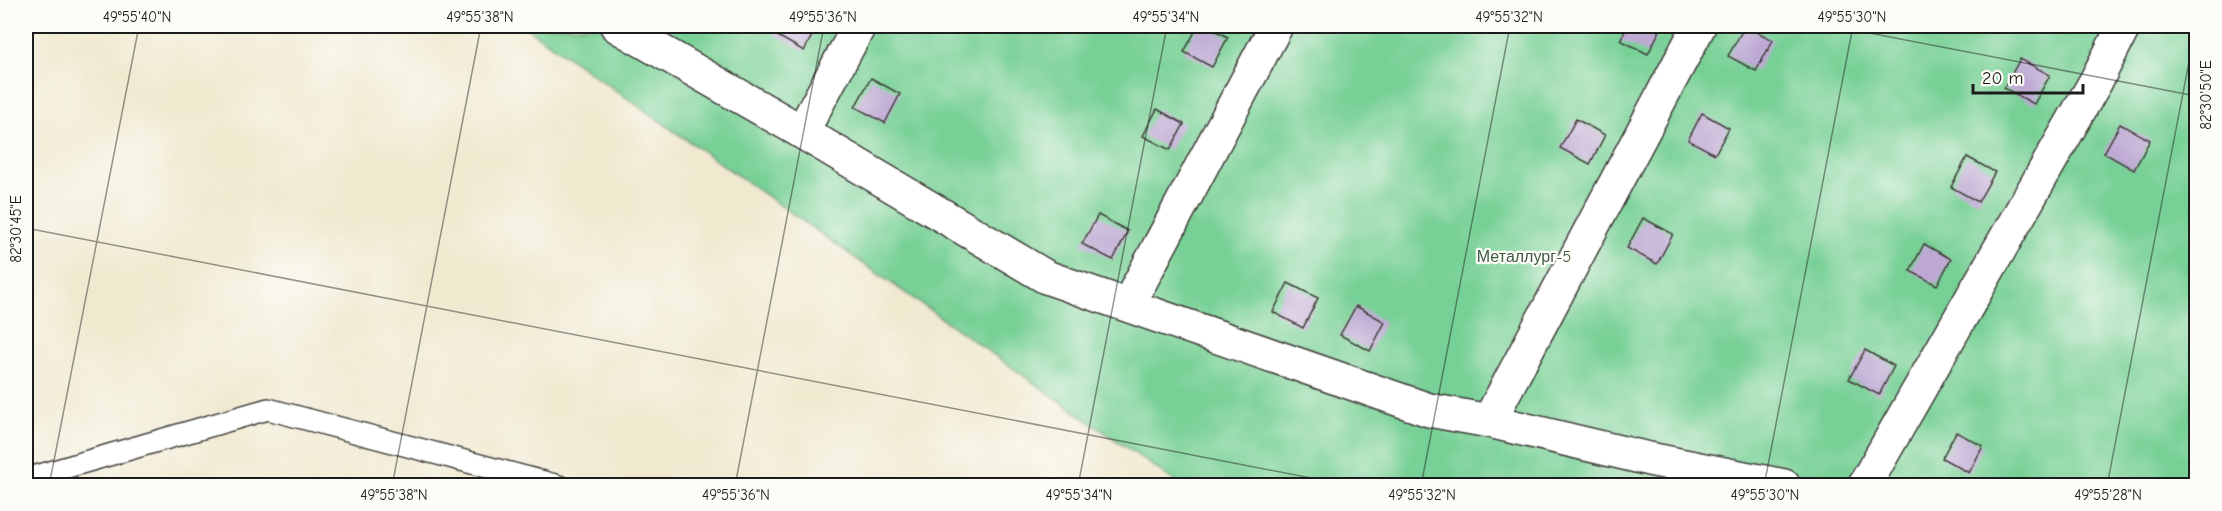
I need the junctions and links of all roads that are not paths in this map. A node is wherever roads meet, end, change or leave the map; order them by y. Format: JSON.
{"nodes":[{"id":1,"x":617,"y":26,"type":"edge"},
{"id":2,"x":859,"y":26,"type":"edge"},
{"id":3,"x":1276,"y":26,"type":"edge"},
{"id":4,"x":1699,"y":26,"type":"edge"},
{"id":5,"x":2124,"y":26,"type":"edge"},
{"id":6,"x":802,"y":132,"type":"junction"},
{"id":7,"x":1128,"y":305,"type":"junction"},
{"id":8,"x":1489,"y":421,"type":"junction"},
{"id":9,"x":26,"y":479,"type":"edge"},
{"id":10,"x":559,"y":486,"type":"edge"},
{"id":11,"x":1784,"y":486,"type":"edge"},
{"id":12,"x":1864,"y":486,"type":"edge"}],
"edges":[{"from":1,"to":6,"type":"street"},
{"from":2,"to":6,"type":"street"},
{"from":3,"to":7,"type":"street"},
{"from":4,"to":8,"type":"street"},
{"from":5,"to":12,"type":"street"},
{"from":6,"to":7,"type":"street"},
{"from":7,"to":8,"type":"street"},
{"from":8,"to":11,"type":"street"},
{"from":9,"to":10,"type":"lane"}]}
